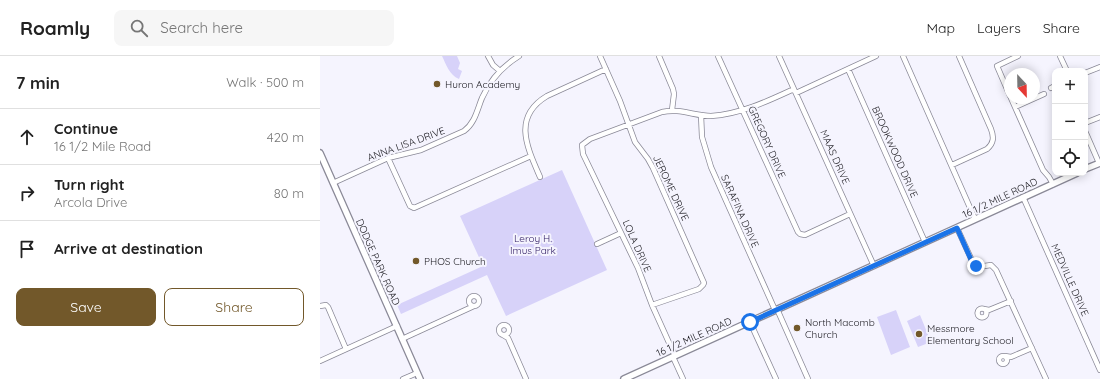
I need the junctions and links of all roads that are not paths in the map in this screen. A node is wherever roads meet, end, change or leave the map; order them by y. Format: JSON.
{"nodes":[{"id":1,"x":488,"y":56,"type":"edge"},
{"id":2,"x":519,"y":56,"type":"edge"},
{"id":3,"x":600,"y":56,"type":"edge"},
{"id":4,"x":659,"y":56,"type":"edge"},
{"id":5,"x":718,"y":56,"type":"edge"},
{"id":6,"x":779,"y":56,"type":"edge"},
{"id":7,"x":876,"y":56,"type":"edge"},
{"id":8,"x":902,"y":56,"type":"edge"},
{"id":9,"x":959,"y":56,"type":"edge"},
{"id":10,"x":1018,"y":56,"type":"edge"},
{"id":11,"x":1060,"y":56,"type":"edge"},
{"id":12,"x":1100,"y":66,"type":"edge"},
{"id":13,"x":1066,"y":68,"type":"edge"},
{"id":14,"x":606,"y":69,"type":"junction"},
{"id":15,"x":848,"y":70,"type":"junction"},
{"id":16,"x":500,"y":71,"type":"junction"},
{"id":17,"x":1088,"y":72,"type":"edge"},
{"id":18,"x":1004,"y":82,"type":"edge"},
{"id":19,"x":795,"y":91,"type":"junction"},
{"id":20,"x":1044,"y":94,"type":"dead end"},
{"id":21,"x":1014,"y":104,"type":"edge"},
{"id":22,"x":1015,"y":107,"type":"junction"},
{"id":23,"x":672,"y":110,"type":"junction"},
{"id":24,"x":742,"y":110,"type":"junction"},
{"id":25,"x":701,"y":115,"type":"junction"},
{"id":26,"x":1100,"y":117,"type":"edge"},
{"id":27,"x":1088,"y":123,"type":"edge"},
{"id":28,"x":629,"y":124,"type":"junction"},
{"id":29,"x":1088,"y":137,"type":"edge"},
{"id":30,"x":320,"y":153,"type":"edge"},
{"id":31,"x":531,"y":156,"type":"junction"},
{"id":32,"x":388,"y":158,"type":"junction"},
{"id":33,"x":1100,"y":163,"type":"edge"},
{"id":34,"x":952,"y":166,"type":"junction"},
{"id":35,"x":1088,"y":168,"type":"edge"},
{"id":36,"x":1070,"y":176,"type":"edge"},
{"id":37,"x":540,"y":177,"type":"dead end"},
{"id":38,"x":333,"y":183,"type":"junction"},
{"id":39,"x":1053,"y":184,"type":"junction"},
{"id":40,"x":1023,"y":197,"type":"junction"},
{"id":41,"x":850,"y":214,"type":"junction"},
{"id":42,"x":976,"y":219,"type":"junction"},
{"id":43,"x":957,"y":228,"type":"junction"},
{"id":44,"x":621,"y":233,"type":"junction"},
{"id":45,"x":926,"y":242,"type":"junction"},
{"id":46,"x":597,"y":244,"type":"dead end"},
{"id":47,"x":874,"y":266,"type":"junction"},
{"id":48,"x":1010,"y":300,"type":"junction"},
{"id":49,"x":469,"y":302,"type":"junction"},
{"id":50,"x":652,"y":305,"type":"junction"},
{"id":51,"x":320,"y":306,"type":"edge"},
{"id":52,"x":474,"y":306,"type":"junction"},
{"id":53,"x":468,"y":309,"type":"junction"},
{"id":54,"x":776,"y":310,"type":"junction"},
{"id":55,"x":985,"y":312,"type":"dead end"},
{"id":56,"x":750,"y":322,"type":"junction"},
{"id":57,"x":397,"y":326,"type":"junction"},
{"id":58,"x":509,"y":332,"type":"junction"},
{"id":59,"x":503,"y":335,"type":"junction"},
{"id":60,"x":508,"y":338,"type":"junction"},
{"id":61,"x":402,"y":339,"type":"junction"},
{"id":62,"x":346,"y":348,"type":"junction"},
{"id":63,"x":1032,"y":348,"type":"junction"},
{"id":64,"x":674,"y":356,"type":"junction"},
{"id":65,"x":1006,"y":359,"type":"dead end"},
{"id":66,"x":320,"y":360,"type":"edge"},
{"id":67,"x":1100,"y":370,"type":"edge"},
{"id":68,"x":417,"y":372,"type":"junction"},
{"id":69,"x":403,"y":379,"type":"edge"},
{"id":70,"x":420,"y":379,"type":"edge"},
{"id":71,"x":526,"y":379,"type":"edge"},
{"id":72,"x":624,"y":379,"type":"edge"},
{"id":73,"x":683,"y":379,"type":"edge"},
{"id":74,"x":776,"y":379,"type":"edge"},
{"id":75,"x":808,"y":379,"type":"edge"},
{"id":76,"x":1046,"y":379,"type":"edge"}],
"edges":[{"from":1,"to":16,"type":"street"},
{"from":2,"to":16,"type":"street","name":"ANNA LISA DRIVE"},
{"from":3,"to":14,"type":"street","name":"JEROME DRIVE"},
{"from":4,"to":23,"type":"street"},
{"from":5,"to":24,"type":"street","name":"GREGORY DRIVE"},
{"from":6,"to":19,"type":"street","name":"MAAS DRIVE"},
{"from":7,"to":15,"type":"street"},
{"from":8,"to":34,"type":"street"},
{"from":9,"to":34,"type":"street"},
{"from":10,"to":18,"type":"street"},
{"from":11,"to":13,"type":"street"},
{"from":12,"to":17,"type":"street"},
{"from":14,"to":28,"type":"street","name":"JEROME DRIVE"},
{"from":14,"to":31,"type":"street"},
{"from":15,"to":19,"type":"street"},
{"from":15,"to":45,"type":"street","name":"BROOKWOOD DRIVE"},
{"from":16,"to":32,"type":"street","name":"ANNA LISA DRIVE"},
{"from":19,"to":24,"type":"street"},
{"from":19,"to":41,"type":"street","name":"MAAS DRIVE"},
{"from":20,"to":22,"type":"street"},
{"from":21,"to":22,"type":"street"},
{"from":22,"to":39,"type":"street"},
{"from":23,"to":25,"type":"street"},
{"from":23,"to":28,"type":"street"},
{"from":24,"to":25,"type":"street"},
{"from":24,"to":41,"type":"street","name":"GREGORY DRIVE"},
{"from":25,"to":54,"type":"street","name":"SARAFINA DRIVE"},
{"from":26,"to":27,"type":"street"},
{"from":28,"to":44,"type":"street","name":"LOLA DRIVE"},
{"from":28,"to":50,"type":"street","name":"JEROME DRIVE"},
{"from":29,"to":33,"type":"street"},
{"from":30,"to":38,"type":"street","name":"DODGE PARK ROAD"},
{"from":31,"to":32,"type":"street"},
{"from":31,"to":37,"type":"street"},
{"from":32,"to":38,"type":"street","name":"ANNA LISA DRIVE"},
{"from":33,"to":35,"type":"street"},
{"from":34,"to":42,"type":"street"},
{"from":36,"to":39,"type":"street","name":"16 1/2 MILE ROAD"},
{"from":38,"to":57,"type":"street","name":"DODGE PARK ROAD"},
{"from":39,"to":40,"type":"street","name":"16 1/2 MILE ROAD"},
{"from":40,"to":42,"type":"street","name":"16 1/2 MILE ROAD"},
{"from":40,"to":67,"type":"street","name":"MEDVILLE DRIVE"},
{"from":41,"to":47,"type":"street","name":"MAAS DRIVE"},
{"from":42,"to":43,"type":"street","name":"16 1/2 MILE ROAD"},
{"from":43,"to":45,"type":"street","name":"16 1/2 MILE ROAD"},
{"from":43,"to":48,"type":"street"},
{"from":44,"to":46,"type":"street"},
{"from":44,"to":50,"type":"street","name":"LOLA DRIVE"},
{"from":45,"to":47,"type":"street","name":"16 1/2 MILE ROAD"},
{"from":47,"to":54,"type":"street","name":"16 1/2 MILE ROAD"},
{"from":48,"to":55,"type":"street"},
{"from":48,"to":63,"type":"street"},
{"from":49,"to":52,"type":"street"},
{"from":49,"to":52,"type":"street"},
{"from":49,"to":53,"type":"street"},
{"from":50,"to":64,"type":"street","name":"LOLA DRIVE"},
{"from":51,"to":62,"type":"street"},
{"from":52,"to":53,"type":"street"},
{"from":53,"to":61,"type":"street"},
{"from":54,"to":56,"type":"street","name":"16 1/2 MILE ROAD"},
{"from":54,"to":75,"type":"street","name":"SARAFINA DRIVE"},
{"from":56,"to":64,"type":"street","name":"16 1/2 MILE ROAD"},
{"from":56,"to":74,"type":"street"},
{"from":57,"to":61,"type":"street","name":"DODGE PARK ROAD"},
{"from":57,"to":62,"type":"street"},
{"from":58,"to":59,"type":"street"},
{"from":58,"to":59,"type":"street"},
{"from":58,"to":60,"type":"street"},
{"from":59,"to":60,"type":"street"},
{"from":60,"to":71,"type":"street"},
{"from":61,"to":68,"type":"street","name":"DODGE PARK ROAD"},
{"from":62,"to":66,"type":"street"},
{"from":63,"to":65,"type":"street"},
{"from":63,"to":76,"type":"street"},
{"from":64,"to":72,"type":"street","name":"16 1/2 MILE ROAD"},
{"from":64,"to":73,"type":"street","name":"LOLA DRIVE"},
{"from":68,"to":69,"type":"street"},
{"from":68,"to":70,"type":"street","name":"DODGE PARK ROAD"}]}
